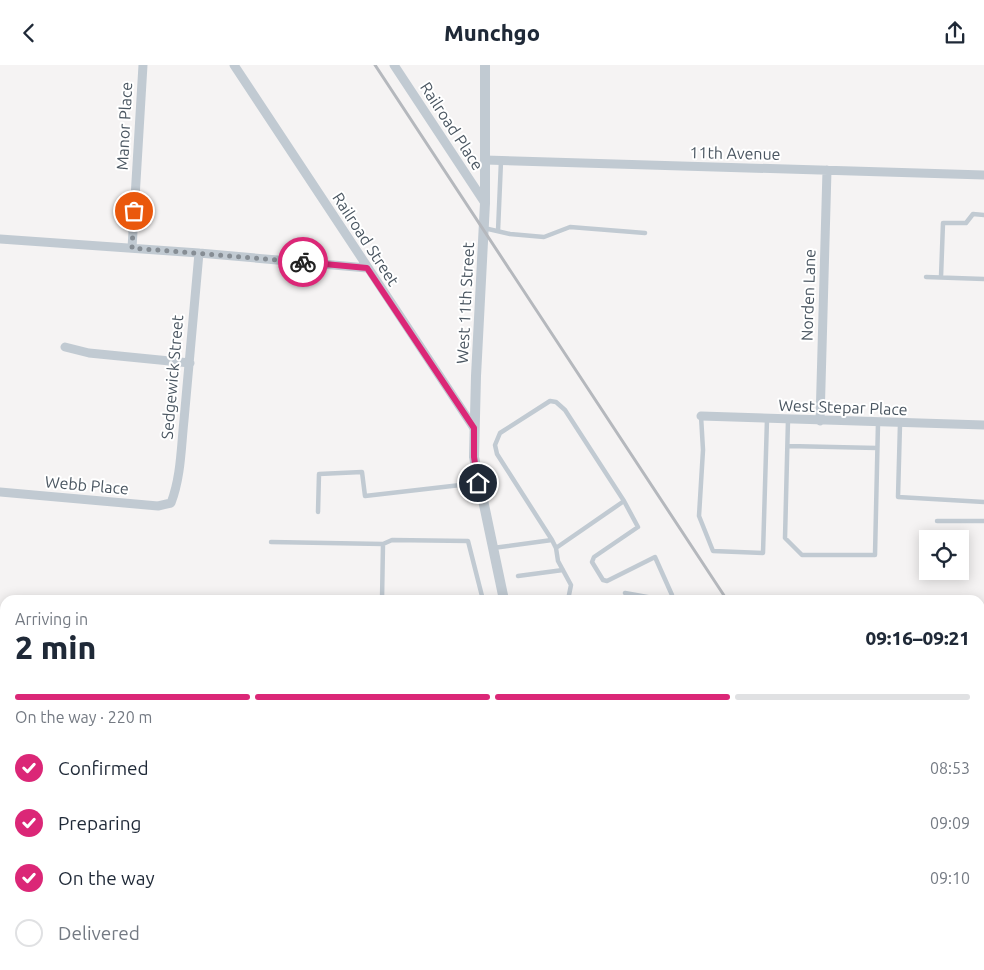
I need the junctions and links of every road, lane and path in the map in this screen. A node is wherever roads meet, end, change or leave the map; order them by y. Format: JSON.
{"nodes":[{"id":1,"x":143,"y":65,"type":"edge"},
{"id":2,"x":234,"y":65,"type":"edge"},
{"id":3,"x":394,"y":65,"type":"edge"},
{"id":4,"x":485,"y":65,"type":"edge"},
{"id":5,"x":485,"y":160,"type":"junction"},
{"id":6,"x":500,"y":161,"type":"junction"},
{"id":7,"x":827,"y":170,"type":"junction"},
{"id":8,"x":984,"y":175,"type":"edge"},
{"id":9,"x":485,"y":181,"type":"junction"},
{"id":10,"x":499,"y":182,"type":"junction"},
{"id":11,"x":485,"y":203,"type":"junction"},
{"id":12,"x":984,"y":215,"type":"edge"},
{"id":13,"x":484,"y":228,"type":"junction"},
{"id":14,"x":498,"y":231,"type":"junction"},
{"id":15,"x":645,"y":233,"type":"dead end"},
{"id":16,"x":0,"y":239,"type":"edge"},
{"id":17,"x":132,"y":248,"type":"junction"},
{"id":18,"x":198,"y":253,"type":"junction"},
{"id":19,"x":367,"y":268,"type":"junction"},
{"id":20,"x":926,"y":277,"type":"dead end"},
{"id":21,"x":941,"y":277,"type":"junction"},
{"id":22,"x":984,"y":279,"type":"edge"},
{"id":23,"x":65,"y":347,"type":"dead end"},
{"id":24,"x":190,"y":363,"type":"junction"},
{"id":25,"x":701,"y":416,"type":"joint"},
{"id":26,"x":767,"y":419,"type":"junction"},
{"id":27,"x":788,"y":420,"type":"junction"},
{"id":28,"x":820,"y":421,"type":"junction"},
{"id":29,"x":878,"y":423,"type":"junction"},
{"id":30,"x":900,"y":424,"type":"junction"},
{"id":31,"x":984,"y":425,"type":"edge"},
{"id":32,"x":474,"y":428,"type":"junction"},
{"id":33,"x":788,"y":446,"type":"junction"},
{"id":34,"x":877,"y":448,"type":"junction"},
{"id":35,"x":478,"y":483,"type":"junction"},
{"id":36,"x":0,"y":492,"type":"edge"},
{"id":37,"x":624,"y":501,"type":"junction"},
{"id":38,"x":984,"y":502,"type":"edge"},
{"id":39,"x":171,"y":503,"type":"joint"},
{"id":40,"x":318,"y":512,"type":"dead end"},
{"id":41,"x":937,"y":521,"type":"dead end"},
{"id":42,"x":984,"y":521,"type":"edge"},
{"id":43,"x":552,"y":541,"type":"junction"},
{"id":44,"x":271,"y":542,"type":"dead end"},
{"id":45,"x":383,"y":544,"type":"junction"},
{"id":46,"x":493,"y":548,"type":"junction"},
{"id":47,"x":556,"y":548,"type":"junction"},
{"id":48,"x":563,"y":570,"type":"junction"},
{"id":49,"x":518,"y":576,"type":"dead end"},
{"id":50,"x":625,"y":593,"type":"dead end"},
{"id":51,"x":382,"y":595,"type":"edge"},
{"id":52,"x":482,"y":595,"type":"edge"},
{"id":53,"x":503,"y":595,"type":"edge"},
{"id":54,"x":569,"y":595,"type":"edge"},
{"id":55,"x":636,"y":595,"type":"edge"},
{"id":56,"x":672,"y":595,"type":"edge"}],
"edges":[{"from":1,"to":17,"type":"street","name":"Manor Place"},
{"from":2,"to":19,"type":"street","name":"Railroad Street"},
{"from":3,"to":11,"type":"street","name":"Railroad Place"},
{"from":4,"to":5,"type":"street","name":"West 11th Street"},
{"from":5,"to":6,"type":"street","name":"11th Avenue"},
{"from":5,"to":9,"type":"street","name":"West 11th Street"},
{"from":6,"to":7,"type":"street","name":"11th Avenue"},
{"from":6,"to":10,"type":"lane"},
{"from":7,"to":8,"type":"street","name":"11th Avenue"},
{"from":7,"to":28,"type":"street","name":"Norden Lane"},
{"from":9,"to":10,"type":"lane"},
{"from":9,"to":11,"type":"street","name":"West 11th Street"},
{"from":10,"to":14,"type":"lane"},
{"from":11,"to":13,"type":"street","name":"West 11th Street"},
{"from":12,"to":21,"type":"lane"},
{"from":13,"to":14,"type":"lane"},
{"from":13,"to":32,"type":"street","name":"West 11th Street"},
{"from":14,"to":15,"type":"lane"},
{"from":16,"to":17,"type":"street"},
{"from":17,"to":18,"type":"street"},
{"from":18,"to":19,"type":"street"},
{"from":18,"to":24,"type":"street","name":"Sedgewick Street"},
{"from":19,"to":32,"type":"street","name":"Railroad Street"},
{"from":20,"to":21,"type":"lane"},
{"from":21,"to":22,"type":"lane"},
{"from":23,"to":24,"type":"street"},
{"from":24,"to":39,"type":"street","name":"Sedgewick Street"},
{"from":25,"to":26,"type":"street","name":"West Stepar Place"},
{"from":25,"to":26,"type":"lane"},
{"from":26,"to":27,"type":"street","name":"West Stepar Place"},
{"from":27,"to":28,"type":"street","name":"West Stepar Place"},
{"from":27,"to":33,"type":"lane"},
{"from":28,"to":29,"type":"street","name":"West Stepar Place"},
{"from":29,"to":30,"type":"street","name":"West Stepar Place"},
{"from":29,"to":34,"type":"lane"},
{"from":30,"to":31,"type":"street","name":"West Stepar Place"},
{"from":30,"to":38,"type":"lane"},
{"from":32,"to":35,"type":"street","name":"West 11th Street"},
{"from":33,"to":34,"type":"lane"},
{"from":33,"to":34,"type":"lane"},
{"from":35,"to":40,"type":"lane"},
{"from":35,"to":46,"type":"street","name":"West 11th Street"},
{"from":36,"to":39,"type":"street","name":"Webb Place"},
{"from":37,"to":43,"type":"lane"},
{"from":37,"to":47,"type":"lane"},
{"from":37,"to":56,"type":"lane"},
{"from":41,"to":42,"type":"lane"},
{"from":43,"to":46,"type":"lane"},
{"from":43,"to":47,"type":"lane"},
{"from":44,"to":45,"type":"lane"},
{"from":45,"to":51,"type":"lane"},
{"from":45,"to":52,"type":"lane"},
{"from":46,"to":53,"type":"street","name":"West 11th Street"},
{"from":47,"to":48,"type":"lane"},
{"from":48,"to":49,"type":"lane"},
{"from":48,"to":54,"type":"lane"},
{"from":50,"to":55,"type":"lane"}]}
